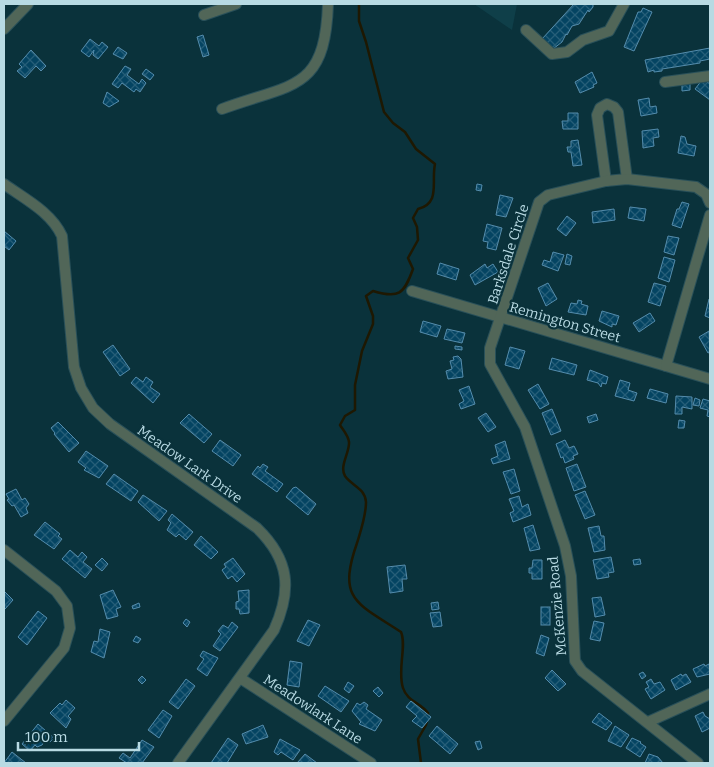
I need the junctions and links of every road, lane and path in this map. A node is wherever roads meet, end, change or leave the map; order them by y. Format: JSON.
{"nodes":[{"id":1,"x":28,"y":4,"type":"edge"},
{"id":2,"x":236,"y":4,"type":"edge"},
{"id":3,"x":328,"y":4,"type":"edge"},
{"id":4,"x":624,"y":4,"type":"edge"},
{"id":5,"x":204,"y":15,"type":"dead end"},
{"id":6,"x":4,"y":29,"type":"edge"},
{"id":7,"x":526,"y":30,"type":"dead end"},
{"id":8,"x":710,"y":76,"type":"edge"},
{"id":9,"x":665,"y":82,"type":"dead end"},
{"id":10,"x":222,"y":109,"type":"dead end"},
{"id":11,"x":627,"y":180,"type":"junction"},
{"id":12,"x":606,"y":181,"type":"junction"},
{"id":13,"x":4,"y":184,"type":"edge"},
{"id":14,"x":710,"y":203,"type":"edge"},
{"id":15,"x":710,"y":215,"type":"edge"},
{"id":16,"x":412,"y":291,"type":"dead end"},
{"id":17,"x":501,"y":317,"type":"junction"},
{"id":18,"x":666,"y":366,"type":"junction"},
{"id":19,"x":710,"y":379,"type":"edge"},
{"id":20,"x":4,"y":550,"type":"edge"},
{"id":21,"x":240,"y":678,"type":"junction"},
{"id":22,"x":710,"y":694,"type":"edge"},
{"id":23,"x":4,"y":721,"type":"edge"},
{"id":24,"x":648,"y":722,"type":"junction"},
{"id":25,"x":178,"y":763,"type":"edge"},
{"id":26,"x":371,"y":763,"type":"edge"},
{"id":27,"x":698,"y":763,"type":"edge"}],
"edges":[{"from":1,"to":6,"type":"street"},
{"from":2,"to":5,"type":"street"},
{"from":3,"to":10,"type":"street"},
{"from":4,"to":7,"type":"street"},
{"from":8,"to":9,"type":"street"},
{"from":11,"to":12,"type":"street","name":"Barksdale Circle"},
{"from":11,"to":12,"type":"street"},
{"from":11,"to":14,"type":"street","name":"Barksdale Circle"},
{"from":12,"to":17,"type":"street","name":"Barksdale Circle"},
{"from":13,"to":21,"type":"street","name":"Meadow Lark Drive"},
{"from":15,"to":18,"type":"street"},
{"from":16,"to":17,"type":"street","name":"Remington Street"},
{"from":17,"to":18,"type":"street","name":"Remington Street"},
{"from":17,"to":24,"type":"street","name":"McKenzie Road"},
{"from":18,"to":19,"type":"street","name":"Remington Street"},
{"from":20,"to":23,"type":"street"},
{"from":21,"to":25,"type":"street","name":"Meadow Lark Drive"},
{"from":21,"to":26,"type":"street","name":"Meadowlark Lane"},
{"from":22,"to":24,"type":"street"},
{"from":24,"to":27,"type":"street","name":"McKenzie Road"}]}
